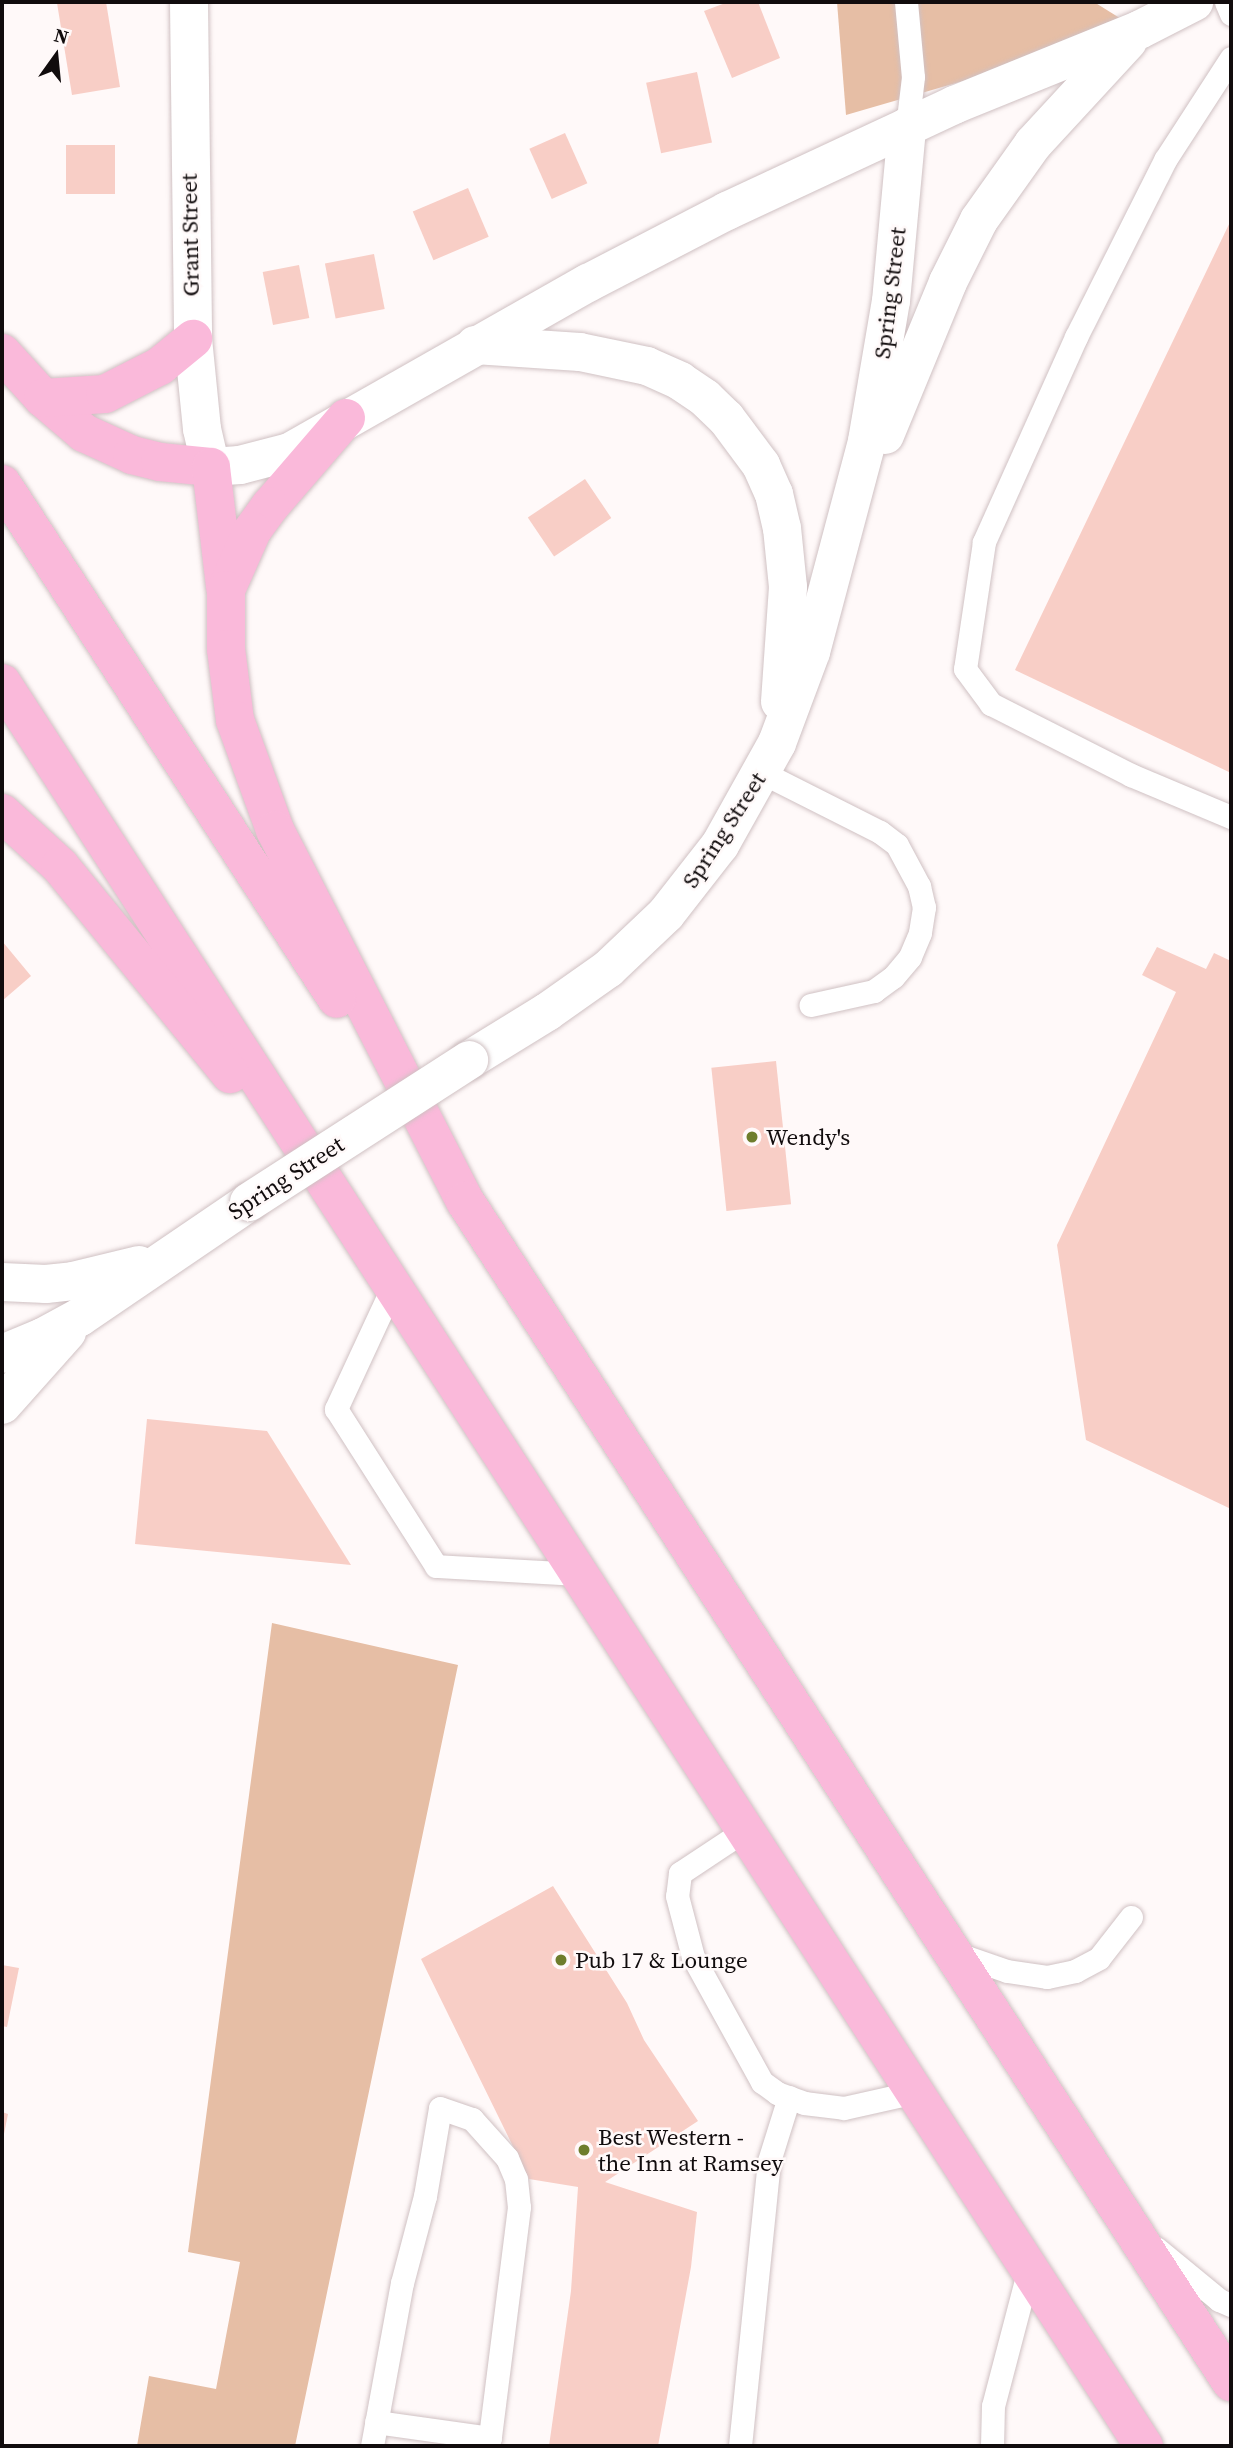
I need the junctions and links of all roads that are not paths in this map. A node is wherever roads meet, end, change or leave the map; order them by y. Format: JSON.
{"nodes":[{"id":1,"x":188,"y":2,"type":"edge"},
{"id":2,"x":906,"y":2,"type":"edge"},
{"id":3,"x":1194,"y":2,"type":"edge"},
{"id":4,"x":1226,"y":2,"type":"edge"},
{"id":5,"x":1231,"y":14,"type":"edge"},
{"id":6,"x":1139,"y":30,"type":"junction"},
{"id":7,"x":1231,"y":58,"type":"edge"},
{"id":8,"x":907,"y":127,"type":"junction"},
{"id":9,"x":193,"y":339,"type":"junction"},
{"id":10,"x":475,"y":345,"type":"junction"},
{"id":11,"x":2,"y":353,"type":"edge"},
{"id":12,"x":43,"y":398,"type":"junction"},
{"id":13,"x":346,"y":418,"type":"junction"},
{"id":14,"x":211,"y":467,"type":"junction"},
{"id":15,"x":2,"y":484,"type":"edge"},
{"id":16,"x":842,"y":542,"type":"junction"},
{"id":17,"x":226,"y":590,"type":"junction"},
{"id":18,"x":2,"y":683,"type":"edge"},
{"id":19,"x":770,"y":758,"type":"junction"},
{"id":20,"x":2,"y":813,"type":"edge"},
{"id":21,"x":1231,"y":817,"type":"edge"},
{"id":22,"x":811,"y":1005,"type":"dead end"},
{"id":23,"x":446,"y":1168,"type":"junction"},
{"id":24,"x":355,"y":1227,"type":"junction"},
{"id":25,"x":162,"y":1259,"type":"junction"},
{"id":26,"x":2,"y":1282,"type":"edge"},
{"id":27,"x":393,"y":1286,"type":"junction"},
{"id":28,"x":80,"y":1317,"type":"junction"},
{"id":29,"x":2,"y":1354,"type":"edge"},
{"id":30,"x":2,"y":1405,"type":"edge"},
{"id":31,"x":580,"y":1574,"type":"junction"},
{"id":32,"x":746,"y":1830,"type":"junction"},
{"id":33,"x":1131,"y":1917,"type":"dead end"},
{"id":34,"x":954,"y":1953,"type":"junction"},
{"id":35,"x":915,"y":2092,"type":"junction"},
{"id":36,"x":789,"y":2097,"type":"junction"},
{"id":37,"x":1133,"y":2229,"type":"junction"},
{"id":38,"x":1029,"y":2269,"type":"junction"},
{"id":39,"x":1231,"y":2305,"type":"edge"},
{"id":40,"x":1231,"y":2382,"type":"edge"},
{"id":41,"x":376,"y":2422,"type":"junction"},
{"id":42,"x":372,"y":2446,"type":"edge"},
{"id":43,"x":740,"y":2446,"type":"edge"},
{"id":44,"x":992,"y":2446,"type":"edge"},
{"id":45,"x":1144,"y":2446,"type":"edge"}],
"edges":[{"from":1,"to":9,"type":"street","name":"Grant Street"},
{"from":2,"to":8,"type":"lane"},
{"from":3,"to":6,"type":"street"},
{"from":4,"to":5,"type":"lane"},
{"from":6,"to":8,"type":"street"},
{"from":6,"to":16,"type":"street"},
{"from":7,"to":21,"type":"lane"},
{"from":8,"to":10,"type":"street"},
{"from":8,"to":16,"type":"street","name":"Spring Street"},
{"from":9,"to":12,"type":"highway"},
{"from":9,"to":14,"type":"street","name":"Grant Street"},
{"from":10,"to":13,"type":"street"},
{"from":10,"to":19,"type":"street"},
{"from":11,"to":12,"type":"highway"},
{"from":12,"to":14,"type":"highway"},
{"from":13,"to":14,"type":"street"},
{"from":13,"to":17,"type":"highway"},
{"from":14,"to":17,"type":"highway"},
{"from":15,"to":23,"type":"highway"},
{"from":16,"to":19,"type":"street","name":"Spring Street"},
{"from":17,"to":23,"type":"highway"},
{"from":18,"to":24,"type":"highway"},
{"from":19,"to":22,"type":"lane"},
{"from":19,"to":25,"type":"street","name":"Spring Street","bridge":true},
{"from":20,"to":24,"type":"highway"},
{"from":23,"to":34,"type":"highway"},
{"from":24,"to":27,"type":"highway"},
{"from":25,"to":26,"type":"street"},
{"from":25,"to":28,"type":"street","name":"Spring Street"},
{"from":27,"to":31,"type":"highway"},
{"from":27,"to":31,"type":"lane"},
{"from":28,"to":29,"type":"street","name":"Spring Street"},
{"from":28,"to":30,"type":"street"},
{"from":31,"to":32,"type":"highway"},
{"from":32,"to":35,"type":"highway"},
{"from":32,"to":36,"type":"lane"},
{"from":33,"to":34,"type":"lane"},
{"from":34,"to":37,"type":"highway"},
{"from":35,"to":36,"type":"lane"},
{"from":35,"to":38,"type":"highway"},
{"from":36,"to":43,"type":"lane"},
{"from":37,"to":39,"type":"lane"},
{"from":37,"to":40,"type":"highway"},
{"from":38,"to":44,"type":"lane"},
{"from":38,"to":45,"type":"highway"},
{"from":41,"to":41,"type":"lane"},
{"from":41,"to":42,"type":"lane"}]}
